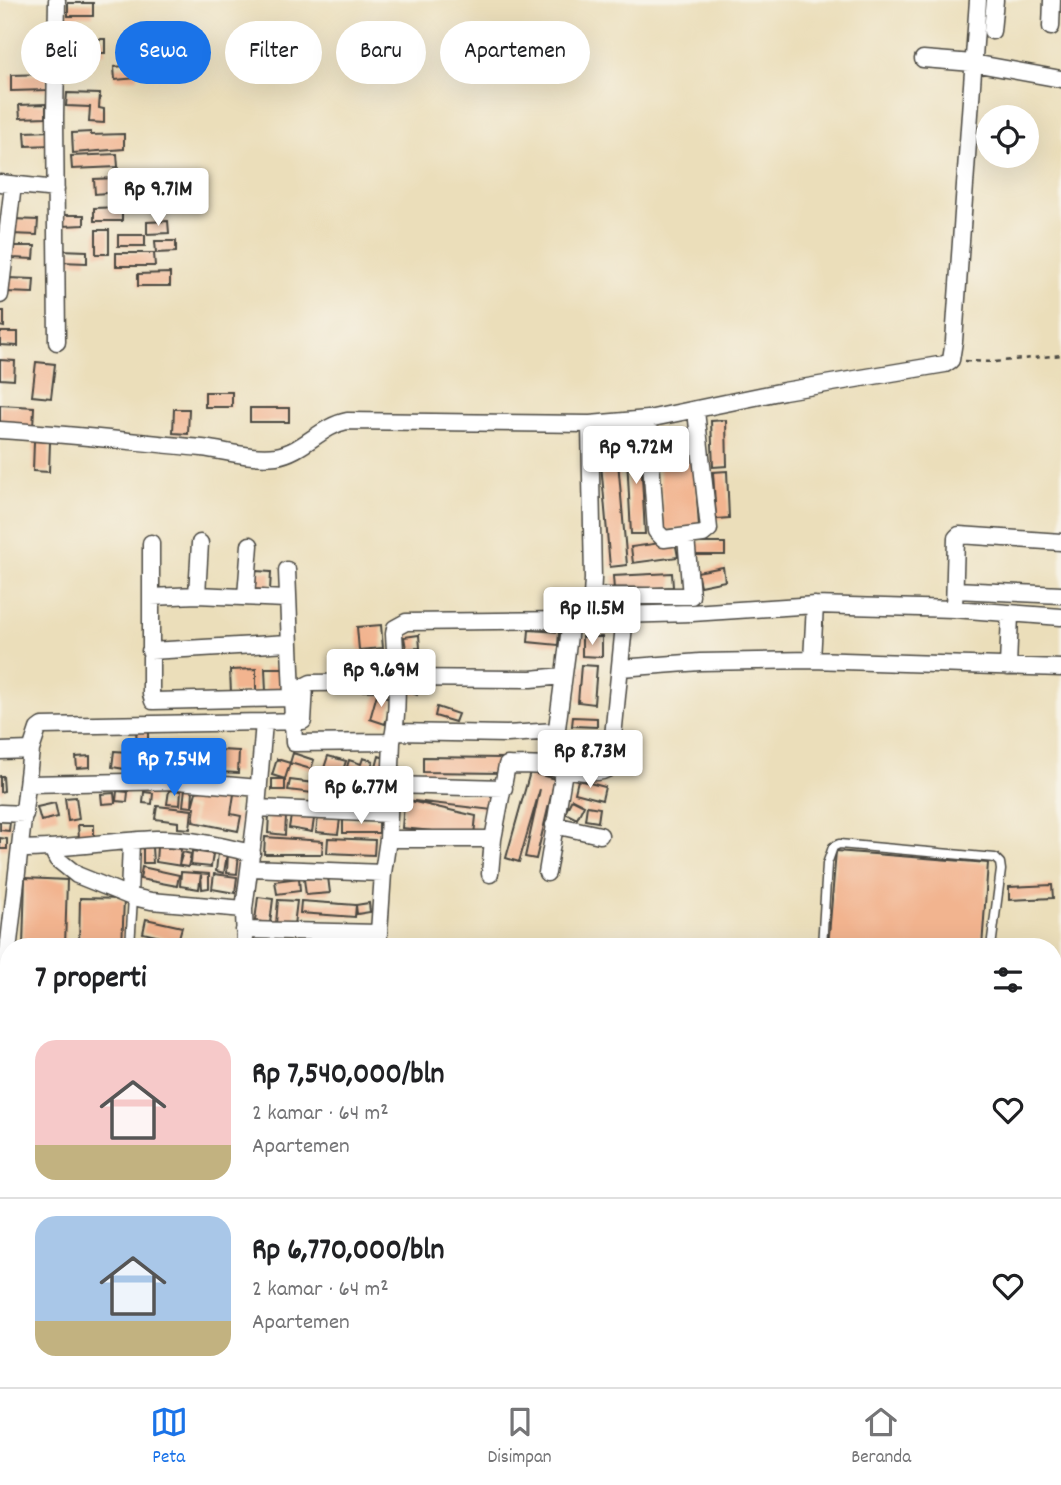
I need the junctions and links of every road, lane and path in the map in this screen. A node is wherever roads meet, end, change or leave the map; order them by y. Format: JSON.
{"nodes":[{"id":1,"x":57,"y":0,"type":"edge"},
{"id":2,"x":978,"y":0,"type":"edge"},
{"id":3,"x":995,"y":0,"type":"edge"},
{"id":4,"x":1052,"y":0,"type":"edge"},
{"id":5,"x":1051,"y":27,"type":"dead end"},
{"id":6,"x":992,"y":31,"type":"dead end"},
{"id":7,"x":923,"y":59,"type":"dead end"},
{"id":8,"x":973,"y":63,"type":"junction"},
{"id":9,"x":1061,"y":79,"type":"edge"},
{"id":10,"x":7,"y":184,"type":"edge"},
{"id":11,"x":56,"y":189,"type":"junction"},
{"id":12,"x":0,"y":295,"type":"edge"},
{"id":13,"x":57,"y":342,"type":"dead end"},
{"id":14,"x":1061,"y":355,"type":"edge"},
{"id":15,"x":951,"y":360,"type":"junction"},
{"id":16,"x":696,"y":411,"type":"junction"},
{"id":17,"x":648,"y":419,"type":"junction"},
{"id":18,"x":590,"y":424,"type":"junction"},
{"id":19,"x":0,"y":430,"type":"edge"},
{"id":20,"x":686,"y":537,"type":"junction"},
{"id":21,"x":1061,"y":542,"type":"edge"},
{"id":22,"x":151,"y":543,"type":"dead end"},
{"id":23,"x":200,"y":543,"type":"dead end"},
{"id":24,"x":250,"y":545,"type":"dead end"},
{"id":25,"x":287,"y":570,"type":"dead end"},
{"id":26,"x":955,"y":590,"type":"junction"},
{"id":27,"x":1061,"y":594,"type":"edge"},
{"id":28,"x":197,"y":595,"type":"junction"},
{"id":29,"x":246,"y":596,"type":"junction"},
{"id":30,"x":592,"y":596,"type":"junction"},
{"id":31,"x":151,"y":597,"type":"junction"},
{"id":32,"x":286,"y":599,"type":"junction"},
{"id":33,"x":815,"y":605,"type":"junction"},
{"id":34,"x":954,"y":609,"type":"junction"},
{"id":35,"x":1010,"y":614,"type":"junction"},
{"id":36,"x":625,"y":615,"type":"junction"},
{"id":37,"x":1061,"y":617,"type":"edge"},
{"id":38,"x":575,"y":618,"type":"junction"},
{"id":39,"x":288,"y":643,"type":"junction"},
{"id":40,"x":150,"y":651,"type":"junction"},
{"id":41,"x":813,"y":660,"type":"junction"},
{"id":42,"x":1008,"y":667,"type":"junction"},
{"id":43,"x":621,"y":668,"type":"junction"},
{"id":44,"x":1061,"y":668,"type":"edge"},
{"id":45,"x":563,"y":676,"type":"junction"},
{"id":46,"x":396,"y":680,"type":"junction"},
{"id":47,"x":292,"y":698,"type":"junction"},
{"id":48,"x":298,"y":720,"type":"junction"},
{"id":49,"x":264,"y":722,"type":"junction"},
{"id":50,"x":556,"y":732,"type":"junction"},
{"id":51,"x":507,"y":734,"type":"junction"},
{"id":52,"x":393,"y":737,"type":"junction"},
{"id":53,"x":298,"y":743,"type":"junction"},
{"id":54,"x":262,"y":745,"type":"junction"},
{"id":55,"x":31,"y":750,"type":"junction"},
{"id":56,"x":0,"y":751,"type":"edge"},
{"id":57,"x":507,"y":765,"type":"junction"},
{"id":58,"x":558,"y":769,"type":"junction"},
{"id":59,"x":28,"y":784,"type":"junction"},
{"id":60,"x":392,"y":785,"type":"junction"},
{"id":61,"x":259,"y":788,"type":"junction"},
{"id":62,"x":504,"y":788,"type":"junction"},
{"id":63,"x":257,"y":808,"type":"junction"},
{"id":64,"x":0,"y":813,"type":"edge"},
{"id":65,"x":25,"y":814,"type":"junction"},
{"id":66,"x":388,"y":814,"type":"junction"},
{"id":67,"x":554,"y":825,"type":"junction"},
{"id":68,"x":600,"y":835,"type":"dead end"},
{"id":69,"x":388,"y":839,"type":"junction"},
{"id":70,"x":493,"y":839,"type":"junction"},
{"id":71,"x":131,"y":842,"type":"junction"},
{"id":72,"x":21,"y":849,"type":"junction"},
{"id":73,"x":52,"y":849,"type":"junction"},
{"id":74,"x":251,"y":860,"type":"junction"},
{"id":75,"x":383,"y":873,"type":"junction"},
{"id":76,"x":547,"y":873,"type":"dead end"},
{"id":77,"x":8,"y":874,"type":"edge"},
{"id":78,"x":490,"y":874,"type":"dead end"},
{"id":79,"x":131,"y":897,"type":"junction"},
{"id":80,"x":244,"y":909,"type":"junction"},
{"id":81,"x":244,"y":930,"type":"junction"},
{"id":82,"x":5,"y":935,"type":"edge"},
{"id":83,"x":130,"y":938,"type":"edge"},
{"id":84,"x":244,"y":938,"type":"edge"},
{"id":85,"x":351,"y":938,"type":"edge"},
{"id":86,"x":378,"y":938,"type":"edge"},
{"id":87,"x":823,"y":938,"type":"edge"},
{"id":88,"x":992,"y":938,"type":"edge"}],
"edges":[{"from":1,"to":11,"type":"street"},
{"from":2,"to":8,"type":"street"},
{"from":3,"to":6,"type":"street"},
{"from":4,"to":5,"type":"street"},
{"from":7,"to":8,"type":"street"},
{"from":8,"to":9,"type":"street"},
{"from":8,"to":15,"type":"street"},
{"from":10,"to":11,"type":"street"},
{"from":10,"to":12,"type":"street"},
{"from":11,"to":13,"type":"street"},
{"from":14,"to":15,"type":"path"},
{"from":15,"to":16,"type":"street"},
{"from":16,"to":17,"type":"street"},
{"from":16,"to":20,"type":"street"},
{"from":17,"to":18,"type":"street"},
{"from":17,"to":20,"type":"street"},
{"from":18,"to":19,"type":"street"},
{"from":18,"to":30,"type":"street"},
{"from":20,"to":30,"type":"street"},
{"from":21,"to":26,"type":"street"},
{"from":22,"to":31,"type":"street"},
{"from":23,"to":28,"type":"street"},
{"from":24,"to":29,"type":"street"},
{"from":25,"to":32,"type":"street"},
{"from":26,"to":27,"type":"street"},
{"from":26,"to":34,"type":"street"},
{"from":28,"to":29,"type":"street"},
{"from":28,"to":31,"type":"street"},
{"from":29,"to":32,"type":"street"},
{"from":30,"to":38,"type":"street"},
{"from":31,"to":40,"type":"street"},
{"from":32,"to":39,"type":"street"},
{"from":33,"to":34,"type":"street"},
{"from":33,"to":36,"type":"street"},
{"from":33,"to":41,"type":"street"},
{"from":34,"to":35,"type":"street"},
{"from":35,"to":37,"type":"street"},
{"from":35,"to":42,"type":"street"},
{"from":36,"to":38,"type":"street"},
{"from":36,"to":43,"type":"street"},
{"from":38,"to":45,"type":"street"},
{"from":38,"to":46,"type":"street"},
{"from":39,"to":40,"type":"street"},
{"from":39,"to":47,"type":"street"},
{"from":40,"to":47,"type":"street"},
{"from":41,"to":42,"type":"street"},
{"from":41,"to":43,"type":"street"},
{"from":42,"to":44,"type":"street"},
{"from":43,"to":58,"type":"street"},
{"from":45,"to":46,"type":"street"},
{"from":45,"to":50,"type":"street"},
{"from":46,"to":48,"type":"street"},
{"from":46,"to":52,"type":"street"},
{"from":47,"to":48,"type":"street"},
{"from":48,"to":49,"type":"street"},
{"from":48,"to":53,"type":"street"},
{"from":49,"to":54,"type":"street"},
{"from":49,"to":55,"type":"street"},
{"from":50,"to":51,"type":"street"},
{"from":50,"to":58,"type":"street"},
{"from":51,"to":52,"type":"street"},
{"from":51,"to":57,"type":"street"},
{"from":52,"to":53,"type":"street"},
{"from":52,"to":60,"type":"street"},
{"from":53,"to":54,"type":"street"},
{"from":54,"to":61,"type":"street"},
{"from":55,"to":56,"type":"street"},
{"from":55,"to":59,"type":"street"},
{"from":57,"to":58,"type":"street"},
{"from":57,"to":62,"type":"street"},
{"from":58,"to":67,"type":"street"},
{"from":59,"to":61,"type":"street"},
{"from":59,"to":65,"type":"street"},
{"from":60,"to":62,"type":"street"},
{"from":60,"to":66,"type":"street"},
{"from":61,"to":63,"type":"street"},
{"from":62,"to":70,"type":"street"},
{"from":63,"to":66,"type":"street"},
{"from":63,"to":74,"type":"street"},
{"from":64,"to":65,"type":"street"},
{"from":65,"to":72,"type":"street"},
{"from":66,"to":69,"type":"street"},
{"from":67,"to":68,"type":"street"},
{"from":67,"to":76,"type":"street"},
{"from":69,"to":70,"type":"street"},
{"from":69,"to":75,"type":"street"},
{"from":70,"to":78,"type":"street"},
{"from":71,"to":73,"type":"street"},
{"from":71,"to":74,"type":"street"},
{"from":71,"to":79,"type":"street"},
{"from":72,"to":73,"type":"street"},
{"from":72,"to":77,"type":"street"},
{"from":73,"to":79,"type":"street"},
{"from":74,"to":75,"type":"street"},
{"from":74,"to":80,"type":"street"},
{"from":75,"to":86,"type":"street"},
{"from":77,"to":82,"type":"street"},
{"from":79,"to":80,"type":"street"},
{"from":79,"to":83,"type":"lane"},
{"from":80,"to":81,"type":"street"},
{"from":81,"to":84,"type":"street"},
{"from":81,"to":85,"type":"street"},
{"from":87,"to":88,"type":"lane"}]}
